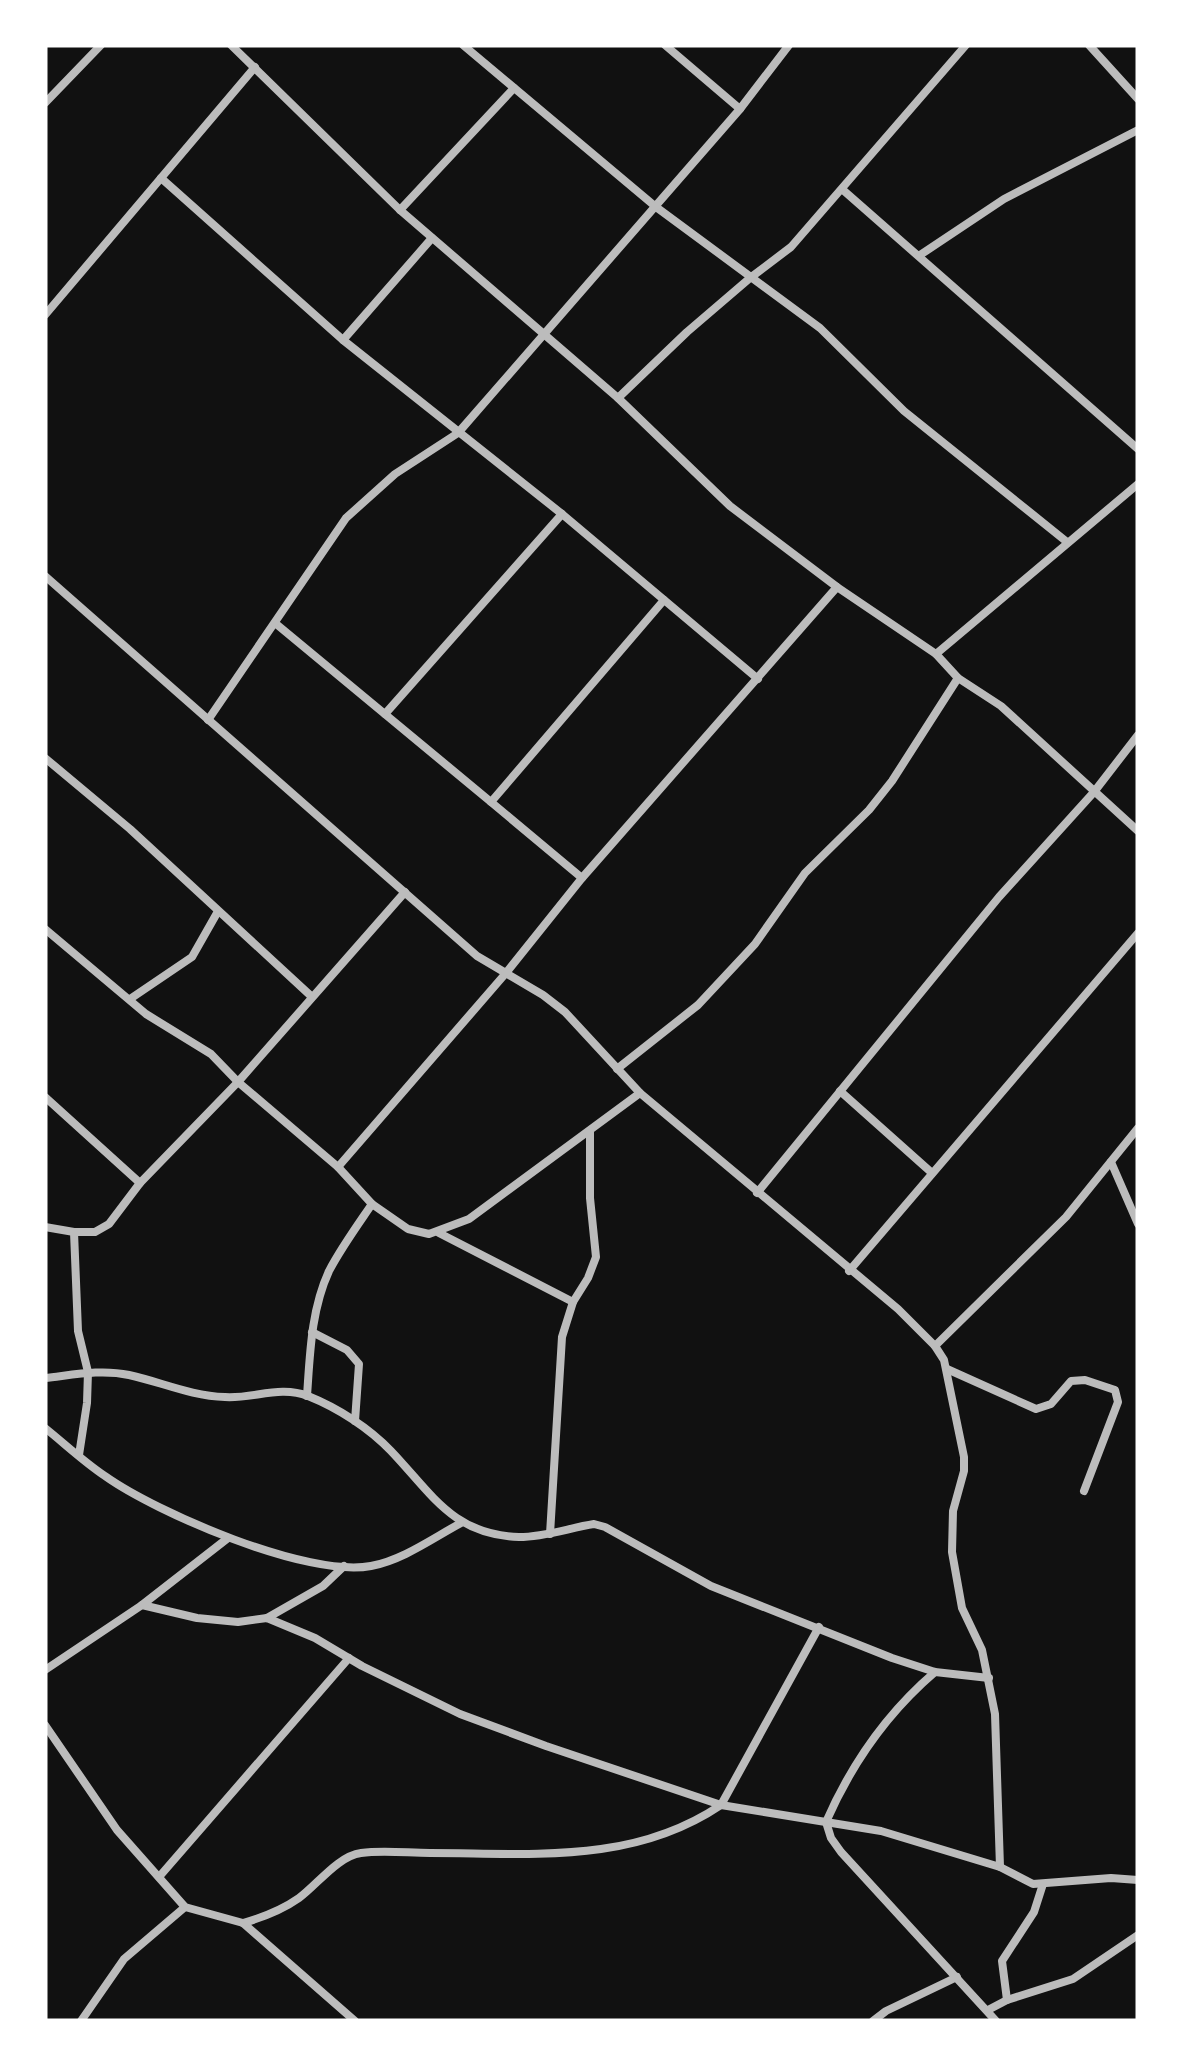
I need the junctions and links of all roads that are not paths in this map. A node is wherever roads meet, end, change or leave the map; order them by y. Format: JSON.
{"nodes":[{"id":1,"x":101,"y":45,"type":"edge"},
{"id":2,"x":231,"y":45,"type":"edge"},
{"id":3,"x":463,"y":45,"type":"edge"},
{"id":4,"x":665,"y":45,"type":"edge"},
{"id":5,"x":790,"y":45,"type":"edge"},
{"id":6,"x":966,"y":45,"type":"edge"},
{"id":7,"x":1089,"y":45,"type":"edge"},
{"id":8,"x":255,"y":66,"type":"junction"},
{"id":9,"x":514,"y":88,"type":"junction"},
{"id":10,"x":1138,"y":98,"type":"edge"},
{"id":11,"x":45,"y":104,"type":"edge"},
{"id":12,"x":740,"y":109,"type":"junction"},
{"id":13,"x":1138,"y":130,"type":"edge"},
{"id":14,"x":161,"y":178,"type":"junction"},
{"id":15,"x":843,"y":190,"type":"junction"},
{"id":16,"x":656,"y":207,"type":"junction"},
{"id":17,"x":400,"y":210,"type":"junction"},
{"id":18,"x":432,"y":238,"type":"junction"},
{"id":19,"x":920,"y":255,"type":"junction"},
{"id":20,"x":750,"y":278,"type":"junction"},
{"id":21,"x":45,"y":315,"type":"edge"},
{"id":22,"x":542,"y":335,"type":"junction"},
{"id":23,"x":343,"y":340,"type":"junction"},
{"id":24,"x":618,"y":398,"type":"junction"},
{"id":25,"x":458,"y":433,"type":"junction"},
{"id":26,"x":1138,"y":449,"type":"edge"},
{"id":27,"x":1138,"y":484,"type":"edge"},
{"id":28,"x":562,"y":514,"type":"junction"},
{"id":29,"x":1067,"y":542,"type":"junction"},
{"id":30,"x":45,"y":576,"type":"edge"},
{"id":31,"x":837,"y":587,"type":"junction"},
{"id":32,"x":664,"y":600,"type":"junction"},
{"id":33,"x":275,"y":623,"type":"junction"},
{"id":34,"x":936,"y":654,"type":"junction"},
{"id":35,"x":958,"y":678,"type":"junction"},
{"id":36,"x":758,"y":679,"type":"junction"},
{"id":37,"x":384,"y":714,"type":"junction"},
{"id":38,"x":208,"y":720,"type":"junction"},
{"id":39,"x":1138,"y":735,"type":"edge"},
{"id":40,"x":45,"y":758,"type":"edge"},
{"id":41,"x":1094,"y":792,"type":"junction"},
{"id":42,"x":491,"y":802,"type":"junction"},
{"id":43,"x":1138,"y":831,"type":"edge"},
{"id":44,"x":582,"y":878,"type":"junction"},
{"id":45,"x":405,"y":892,"type":"junction"},
{"id":46,"x":217,"y":913,"type":"junction"},
{"id":47,"x":45,"y":929,"type":"edge"},
{"id":48,"x":1138,"y":933,"type":"edge"},
{"id":49,"x":506,"y":973,"type":"junction"},
{"id":50,"x":311,"y":996,"type":"junction"},
{"id":51,"x":130,"y":999,"type":"junction"},
{"id":52,"x":616,"y":1069,"type":"junction"},
{"id":53,"x":238,"y":1082,"type":"junction"},
{"id":54,"x":840,"y":1091,"type":"junction"},
{"id":55,"x":640,"y":1093,"type":"junction"},
{"id":56,"x":45,"y":1097,"type":"edge"},
{"id":57,"x":1138,"y":1128,"type":"edge"},
{"id":58,"x":590,"y":1131,"type":"junction"},
{"id":59,"x":1111,"y":1162,"type":"junction"},
{"id":60,"x":338,"y":1168,"type":"junction"},
{"id":61,"x":932,"y":1173,"type":"junction"},
{"id":62,"x":140,"y":1184,"type":"junction"},
{"id":63,"x":757,"y":1192,"type":"junction"},
{"id":64,"x":372,"y":1204,"type":"junction"},
{"id":65,"x":1138,"y":1224,"type":"edge"},
{"id":66,"x":45,"y":1227,"type":"edge"},
{"id":67,"x":74,"y":1232,"type":"junction"},
{"id":68,"x":439,"y":1233,"type":"junction"},
{"id":69,"x":849,"y":1270,"type":"junction"},
{"id":70,"x":573,"y":1302,"type":"junction"},
{"id":71,"x":312,"y":1332,"type":"junction"},
{"id":72,"x":936,"y":1346,"type":"junction"},
{"id":73,"x":947,"y":1369,"type":"junction"},
{"id":74,"x":88,"y":1372,"type":"junction"},
{"id":75,"x":45,"y":1378,"type":"edge"},
{"id":76,"x":307,"y":1396,"type":"junction"},
{"id":77,"x":355,"y":1421,"type":"junction"},
{"id":78,"x":45,"y":1428,"type":"edge"},
{"id":79,"x":79,"y":1454,"type":"junction"},
{"id":80,"x":1084,"y":1491,"type":"dead end"},
{"id":81,"x":461,"y":1523,"type":"junction"},
{"id":82,"x":550,"y":1534,"type":"junction"},
{"id":83,"x":228,"y":1538,"type":"junction"},
{"id":84,"x":344,"y":1566,"type":"junction"},
{"id":85,"x":142,"y":1606,"type":"junction"},
{"id":86,"x":267,"y":1618,"type":"junction"},
{"id":87,"x":819,"y":1627,"type":"junction"},
{"id":88,"x":349,"y":1658,"type":"junction"},
{"id":89,"x":45,"y":1670,"type":"edge"},
{"id":90,"x":935,"y":1672,"type":"junction"},
{"id":91,"x":989,"y":1678,"type":"junction"},
{"id":92,"x":45,"y":1725,"type":"edge"},
{"id":93,"x":721,"y":1806,"type":"junction"},
{"id":94,"x":826,"y":1822,"type":"junction"},
{"id":95,"x":1000,"y":1867,"type":"junction"},
{"id":96,"x":159,"y":1877,"type":"junction"},
{"id":97,"x":1138,"y":1880,"type":"edge"},
{"id":98,"x":1043,"y":1884,"type":"junction"},
{"id":99,"x":186,"y":1906,"type":"junction"},
{"id":100,"x":243,"y":1923,"type":"junction"},
{"id":101,"x":1138,"y":1935,"type":"edge"},
{"id":102,"x":958,"y":1977,"type":"junction"},
{"id":103,"x":1007,"y":2000,"type":"junction"},
{"id":104,"x":988,"y":2010,"type":"junction"},
{"id":105,"x":80,"y":2021,"type":"edge"},
{"id":106,"x":356,"y":2021,"type":"edge"},
{"id":107,"x":873,"y":2021,"type":"edge"},
{"id":108,"x":996,"y":2021,"type":"edge"}],
"edges":[{"from":1,"to":11,"type":"street"},
{"from":2,"to":8,"type":"street"},
{"from":3,"to":9,"type":"street"},
{"from":4,"to":12,"type":"street"},
{"from":5,"to":12,"type":"street"},
{"from":6,"to":15,"type":"street"},
{"from":7,"to":10,"type":"street"},
{"from":8,"to":14,"type":"street"},
{"from":8,"to":17,"type":"street"},
{"from":9,"to":16,"type":"street"},
{"from":9,"to":17,"type":"street"},
{"from":12,"to":16,"type":"street"},
{"from":13,"to":19,"type":"street"},
{"from":14,"to":21,"type":"street"},
{"from":14,"to":23,"type":"street"},
{"from":15,"to":19,"type":"street"},
{"from":15,"to":20,"type":"street"},
{"from":16,"to":20,"type":"street"},
{"from":16,"to":22,"type":"street"},
{"from":17,"to":18,"type":"street"},
{"from":18,"to":22,"type":"street"},
{"from":18,"to":23,"type":"street"},
{"from":19,"to":26,"type":"street"},
{"from":20,"to":24,"type":"street"},
{"from":20,"to":29,"type":"street"},
{"from":22,"to":24,"type":"street"},
{"from":22,"to":25,"type":"street"},
{"from":23,"to":25,"type":"street"},
{"from":24,"to":31,"type":"street"},
{"from":25,"to":28,"type":"street"},
{"from":25,"to":33,"type":"street"},
{"from":27,"to":29,"type":"street"},
{"from":28,"to":32,"type":"street"},
{"from":28,"to":37,"type":"street"},
{"from":29,"to":34,"type":"street"},
{"from":30,"to":38,"type":"street"},
{"from":31,"to":34,"type":"street"},
{"from":31,"to":36,"type":"street"},
{"from":32,"to":36,"type":"street"},
{"from":32,"to":42,"type":"street"},
{"from":33,"to":37,"type":"street"},
{"from":33,"to":38,"type":"street"},
{"from":34,"to":35,"type":"street"},
{"from":35,"to":41,"type":"street"},
{"from":35,"to":52,"type":"street"},
{"from":36,"to":44,"type":"street"},
{"from":37,"to":42,"type":"street"},
{"from":38,"to":45,"type":"street"},
{"from":39,"to":41,"type":"street"},
{"from":40,"to":46,"type":"street"},
{"from":41,"to":43,"type":"street"},
{"from":41,"to":54,"type":"street"},
{"from":42,"to":44,"type":"street"},
{"from":44,"to":49,"type":"street"},
{"from":45,"to":49,"type":"street"},
{"from":45,"to":50,"type":"street"},
{"from":46,"to":50,"type":"street"},
{"from":46,"to":51,"type":"street"},
{"from":47,"to":51,"type":"street"},
{"from":48,"to":61,"type":"street"},
{"from":49,"to":52,"type":"street"},
{"from":49,"to":60,"type":"street"},
{"from":50,"to":53,"type":"street"},
{"from":51,"to":53,"type":"street"},
{"from":52,"to":55,"type":"street"},
{"from":53,"to":60,"type":"street"},
{"from":53,"to":62,"type":"street"},
{"from":54,"to":61,"type":"street"},
{"from":54,"to":63,"type":"street"},
{"from":55,"to":58,"type":"street"},
{"from":55,"to":63,"type":"street"},
{"from":56,"to":62,"type":"street"},
{"from":57,"to":59,"type":"street"},
{"from":58,"to":68,"type":"street"},
{"from":58,"to":70,"type":"street"},
{"from":59,"to":65,"type":"street"},
{"from":59,"to":72,"type":"street"},
{"from":60,"to":64,"type":"street"},
{"from":61,"to":69,"type":"street"},
{"from":62,"to":67,"type":"street"},
{"from":63,"to":69,"type":"street"},
{"from":64,"to":68,"type":"street"},
{"from":64,"to":71,"type":"street"},
{"from":66,"to":67,"type":"street"},
{"from":67,"to":74,"type":"street"},
{"from":68,"to":70,"type":"street"},
{"from":69,"to":72,"type":"street"},
{"from":70,"to":82,"type":"street"},
{"from":71,"to":76,"type":"street"},
{"from":71,"to":77,"type":"street"},
{"from":72,"to":73,"type":"street"},
{"from":73,"to":80,"type":"street"},
{"from":73,"to":91,"type":"street"},
{"from":74,"to":75,"type":"street"},
{"from":74,"to":76,"type":"street"},
{"from":74,"to":79,"type":"street"},
{"from":76,"to":77,"type":"street"},
{"from":77,"to":81,"type":"street"},
{"from":78,"to":79,"type":"street"},
{"from":79,"to":83,"type":"street"},
{"from":81,"to":82,"type":"street"},
{"from":81,"to":84,"type":"street"},
{"from":82,"to":87,"type":"street"},
{"from":83,"to":84,"type":"street"},
{"from":83,"to":85,"type":"street"},
{"from":84,"to":86,"type":"street"},
{"from":85,"to":86,"type":"street"},
{"from":85,"to":89,"type":"street"},
{"from":86,"to":88,"type":"street"},
{"from":87,"to":90,"type":"street"},
{"from":87,"to":93,"type":"street"},
{"from":88,"to":93,"type":"street"},
{"from":88,"to":96,"type":"street"},
{"from":90,"to":91,"type":"street"},
{"from":90,"to":94,"type":"street"},
{"from":91,"to":95,"type":"street"},
{"from":92,"to":96,"type":"street"},
{"from":93,"to":94,"type":"street"},
{"from":93,"to":100,"type":"street"},
{"from":94,"to":95,"type":"street"},
{"from":94,"to":102,"type":"street"},
{"from":95,"to":98,"type":"street"},
{"from":96,"to":99,"type":"street"},
{"from":97,"to":98,"type":"street"},
{"from":98,"to":103,"type":"street"},
{"from":99,"to":100,"type":"street"},
{"from":99,"to":105,"type":"street"},
{"from":100,"to":106,"type":"street"},
{"from":101,"to":103,"type":"street"},
{"from":102,"to":104,"type":"street"},
{"from":102,"to":107,"type":"street"},
{"from":103,"to":104,"type":"street"},
{"from":104,"to":108,"type":"street"}]}
